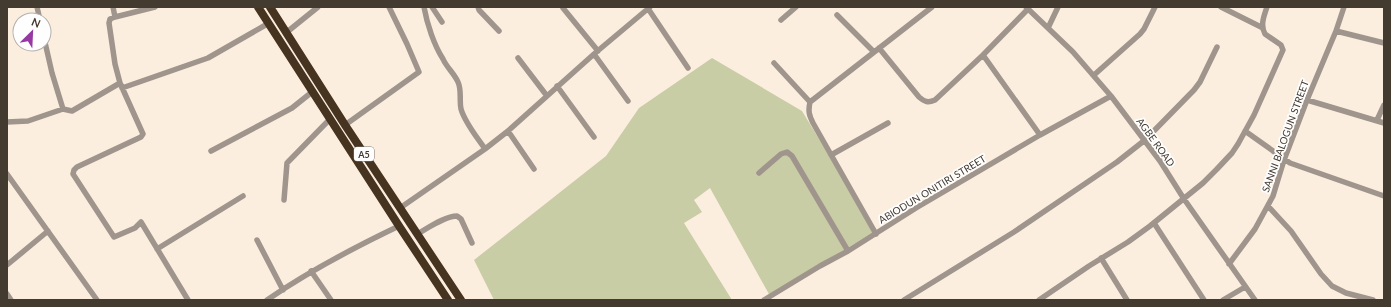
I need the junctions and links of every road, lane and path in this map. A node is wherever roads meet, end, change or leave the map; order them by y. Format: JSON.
{"nodes":[{"id":1,"x":113,"y":7,"type":"edge"},
{"id":2,"x":155,"y":7,"type":"edge"},
{"id":3,"x":258,"y":7,"type":"edge"},
{"id":4,"x":270,"y":7,"type":"edge"},
{"id":5,"x":318,"y":7,"type":"edge"},
{"id":6,"x":389,"y":7,"type":"edge"},
{"id":7,"x":424,"y":7,"type":"edge"},
{"id":8,"x":432,"y":7,"type":"edge"},
{"id":9,"x":478,"y":7,"type":"edge"},
{"id":10,"x":796,"y":7,"type":"edge"},
{"id":11,"x":1058,"y":7,"type":"edge"},
{"id":12,"x":1155,"y":7,"type":"edge"},
{"id":13,"x":1221,"y":7,"type":"edge"},
{"id":14,"x":1267,"y":7,"type":"edge"},
{"id":15,"x":1344,"y":7,"type":"edge"},
{"id":16,"x":563,"y":8,"type":"dead end"},
{"id":17,"x":648,"y":8,"type":"edge"},
{"id":18,"x":928,"y":8,"type":"edge"},
{"id":19,"x":1027,"y":8,"type":"edge"},
{"id":20,"x":837,"y":15,"type":"dead end"},
{"id":21,"x":115,"y":17,"type":"junction"},
{"id":22,"x":781,"y":20,"type":"dead end"},
{"id":23,"x":442,"y":22,"type":"dead end"},
{"id":24,"x":268,"y":23,"type":"junction"},
{"id":25,"x":1048,"y":28,"type":"junction"},
{"id":26,"x":1263,"y":28,"type":"junction"},
{"id":27,"x":499,"y":31,"type":"dead end"},
{"id":28,"x":1336,"y":31,"type":"junction"},
{"id":29,"x":287,"y":32,"type":"junction"},
{"id":30,"x":1384,"y":43,"type":"edge"},
{"id":31,"x":1217,"y":47,"type":"dead end"},
{"id":32,"x":879,"y":48,"type":"junction"},
{"id":33,"x":48,"y":52,"type":"edge"},
{"id":34,"x":596,"y":52,"type":"junction"},
{"id":35,"x":874,"y":52,"type":"junction"},
{"id":36,"x":983,"y":55,"type":"junction"},
{"id":37,"x":518,"y":58,"type":"dead end"},
{"id":38,"x":774,"y":63,"type":"dead end"},
{"id":39,"x":688,"y":68,"type":"dead end"},
{"id":40,"x":1094,"y":75,"type":"junction"},
{"id":41,"x":121,"y":85,"type":"junction"},
{"id":42,"x":557,"y":86,"type":"junction"},
{"id":43,"x":312,"y":92,"type":"junction"},
{"id":44,"x":547,"y":96,"type":"junction"},
{"id":45,"x":1111,"y":96,"type":"junction"},
{"id":46,"x":1307,"y":100,"type":"junction"},
{"id":47,"x":628,"y":102,"type":"dead end"},
{"id":48,"x":810,"y":102,"type":"junction"},
{"id":49,"x":1384,"y":105,"type":"edge"},
{"id":50,"x":63,"y":109,"type":"junction"},
{"id":51,"x":330,"y":119,"type":"junction"},
{"id":52,"x":1377,"y":120,"type":"junction"},
{"id":53,"x":7,"y":122,"type":"edge"},
{"id":54,"x":888,"y":122,"type":"dead end"},
{"id":55,"x":1384,"y":123,"type":"edge"},
{"id":56,"x":345,"y":125,"type":"junction"},
{"id":57,"x":508,"y":131,"type":"junction"},
{"id":58,"x":1245,"y":131,"type":"junction"},
{"id":59,"x":1040,"y":135,"type":"junction"},
{"id":60,"x":594,"y":137,"type":"dead end"},
{"id":61,"x":1145,"y":140,"type":"junction"},
{"id":62,"x":485,"y":149,"type":"junction"},
{"id":63,"x":211,"y":151,"type":"dead end"},
{"id":64,"x":831,"y":155,"type":"junction"},
{"id":65,"x":1284,"y":160,"type":"junction"},
{"id":66,"x":534,"y":169,"type":"dead end"},
{"id":67,"x":759,"y":173,"type":"dead end"},
{"id":68,"x":7,"y":174,"type":"edge"},
{"id":69,"x":242,"y":196,"type":"dead end"},
{"id":70,"x":1384,"y":196,"type":"edge"},
{"id":71,"x":1184,"y":199,"type":"junction"},
{"id":72,"x":284,"y":200,"type":"dead end"},
{"id":73,"x":1268,"y":206,"type":"junction"},
{"id":74,"x":400,"y":208,"type":"junction"},
{"id":75,"x":1154,"y":222,"type":"junction"},
{"id":76,"x":399,"y":226,"type":"junction"},
{"id":77,"x":48,"y":231,"type":"junction"},
{"id":78,"x":417,"y":234,"type":"junction"},
{"id":79,"x":876,"y":234,"type":"junction"},
{"id":80,"x":257,"y":240,"type":"dead end"},
{"id":81,"x":472,"y":243,"type":"dead end"},
{"id":82,"x":157,"y":248,"type":"junction"},
{"id":83,"x":848,"y":251,"type":"junction"},
{"id":84,"x":1101,"y":258,"type":"junction"},
{"id":85,"x":1229,"y":264,"type":"junction"},
{"id":86,"x":7,"y":265,"type":"edge"},
{"id":87,"x":311,"y":271,"type":"junction"},
{"id":88,"x":1246,"y":287,"type":"junction"},
{"id":89,"x":283,"y":290,"type":"junction"},
{"id":90,"x":7,"y":294,"type":"edge"},
{"id":91,"x":1046,"y":298,"type":"edge"},
{"id":92,"x":270,"y":299,"type":"edge"},
{"id":93,"x":11,"y":300,"type":"edge"},
{"id":94,"x":97,"y":300,"type":"edge"},
{"id":95,"x":188,"y":300,"type":"edge"},
{"id":96,"x":331,"y":300,"type":"edge"},
{"id":97,"x":448,"y":300,"type":"edge"},
{"id":98,"x":461,"y":300,"type":"edge"},
{"id":99,"x":764,"y":300,"type":"edge"},
{"id":100,"x":904,"y":300,"type":"edge"},
{"id":101,"x":1039,"y":300,"type":"edge"},
{"id":102,"x":1127,"y":300,"type":"edge"},
{"id":103,"x":1204,"y":300,"type":"edge"},
{"id":104,"x":1224,"y":300,"type":"edge"},
{"id":105,"x":1255,"y":300,"type":"edge"},
{"id":106,"x":1373,"y":300,"type":"edge"}],
"edges":[{"from":1,"to":21,"type":"street"},
{"from":2,"to":21,"type":"street"},
{"from":3,"to":24,"type":"highway","number":"A5"},
{"from":4,"to":29,"type":"highway","number":"A5"},
{"from":5,"to":29,"type":"street"},
{"from":6,"to":56,"type":"street"},
{"from":7,"to":62,"type":"street"},
{"from":8,"to":23,"type":"street"},
{"from":9,"to":27,"type":"street"},
{"from":10,"to":22,"type":"street"},
{"from":11,"to":25,"type":"street"},
{"from":12,"to":40,"type":"street"},
{"from":13,"to":26,"type":"street"},
{"from":14,"to":26,"type":"street"},
{"from":15,"to":28,"type":"street","name":"SANNI BALOGUN STREET"},
{"from":16,"to":34,"type":"street"},
{"from":17,"to":34,"type":"street"},
{"from":17,"to":39,"type":"street"},
{"from":18,"to":32,"type":"street"},
{"from":19,"to":25,"type":"street","name":"AGBE ROAD"},
{"from":19,"to":36,"type":"street"},
{"from":20,"to":35,"type":"street"},
{"from":21,"to":41,"type":"street"},
{"from":24,"to":41,"type":"street"},
{"from":24,"to":43,"type":"highway","number":"A5"},
{"from":25,"to":40,"type":"street","name":"AGBE ROAD"},
{"from":26,"to":58,"type":"street"},
{"from":28,"to":30,"type":"street"},
{"from":28,"to":46,"type":"street","name":"SANNI BALOGUN STREET"},
{"from":29,"to":56,"type":"highway","number":"A5"},
{"from":31,"to":61,"type":"street"},
{"from":32,"to":35,"type":"street"},
{"from":32,"to":36,"type":"street"},
{"from":33,"to":50,"type":"street"},
{"from":34,"to":42,"type":"street"},
{"from":34,"to":47,"type":"street"},
{"from":35,"to":48,"type":"street"},
{"from":36,"to":59,"type":"street"},
{"from":37,"to":44,"type":"street"},
{"from":38,"to":48,"type":"street"},
{"from":40,"to":45,"type":"street","name":"AGBE ROAD"},
{"from":41,"to":50,"type":"street"},
{"from":41,"to":82,"type":"street"},
{"from":42,"to":44,"type":"street"},
{"from":42,"to":60,"type":"street"},
{"from":43,"to":51,"type":"highway","number":"A5"},
{"from":43,"to":63,"type":"street"},
{"from":44,"to":57,"type":"street"},
{"from":45,"to":59,"type":"street","name":"ABIODUN ONITIRI STREET"},
{"from":45,"to":61,"type":"street","name":"AGBE ROAD"},
{"from":46,"to":52,"type":"street"},
{"from":46,"to":65,"type":"street","name":"SANNI BALOGUN STREET"},
{"from":48,"to":64,"type":"street"},
{"from":49,"to":52,"type":"street"},
{"from":50,"to":53,"type":"street"},
{"from":51,"to":72,"type":"street"},
{"from":51,"to":76,"type":"highway","number":"A5"},
{"from":52,"to":55,"type":"street"},
{"from":54,"to":64,"type":"street"},
{"from":56,"to":74,"type":"highway","number":"A5"},
{"from":57,"to":62,"type":"street"},
{"from":57,"to":66,"type":"street"},
{"from":58,"to":65,"type":"street"},
{"from":58,"to":71,"type":"street"},
{"from":59,"to":79,"type":"street","name":"ABIODUN ONITIRI STREET"},
{"from":61,"to":71,"type":"street","name":"AGBE ROAD"},
{"from":61,"to":100,"type":"street"},
{"from":62,"to":74,"type":"street"},
{"from":64,"to":79,"type":"street"},
{"from":65,"to":70,"type":"street"},
{"from":65,"to":73,"type":"street","name":"SANNI BALOGUN STREET"},
{"from":67,"to":83,"type":"street"},
{"from":68,"to":77,"type":"street"},
{"from":69,"to":82,"type":"street"},
{"from":71,"to":75,"type":"street"},
{"from":71,"to":85,"type":"street","name":"AGBE ROAD"},
{"from":73,"to":85,"type":"street","name":"SANNI BALOGUN STREET"},
{"from":73,"to":106,"type":"street"},
{"from":74,"to":78,"type":"highway","number":"A5"},
{"from":75,"to":84,"type":"street"},
{"from":75,"to":103,"type":"street"},
{"from":76,"to":87,"type":"street"},
{"from":76,"to":97,"type":"highway","number":"A5"},
{"from":77,"to":86,"type":"street"},
{"from":77,"to":94,"type":"street"},
{"from":78,"to":81,"type":"street"},
{"from":78,"to":98,"type":"highway","number":"A5"},
{"from":79,"to":83,"type":"street","name":"ABIODUN ONITIRI STREET"},
{"from":80,"to":89,"type":"street"},
{"from":82,"to":95,"type":"street"},
{"from":83,"to":99,"type":"street","name":"ABIODUN ONITIRI STREET"},
{"from":84,"to":91,"type":"street"},
{"from":84,"to":102,"type":"street"},
{"from":85,"to":88,"type":"street","name":"AGBE ROAD"},
{"from":87,"to":89,"type":"street"},
{"from":87,"to":96,"type":"street"},
{"from":88,"to":104,"type":"street"},
{"from":88,"to":105,"type":"street","name":"AGBE ROAD"},
{"from":89,"to":92,"type":"street"},
{"from":90,"to":93,"type":"street"},
{"from":91,"to":101,"type":"street"}]}
